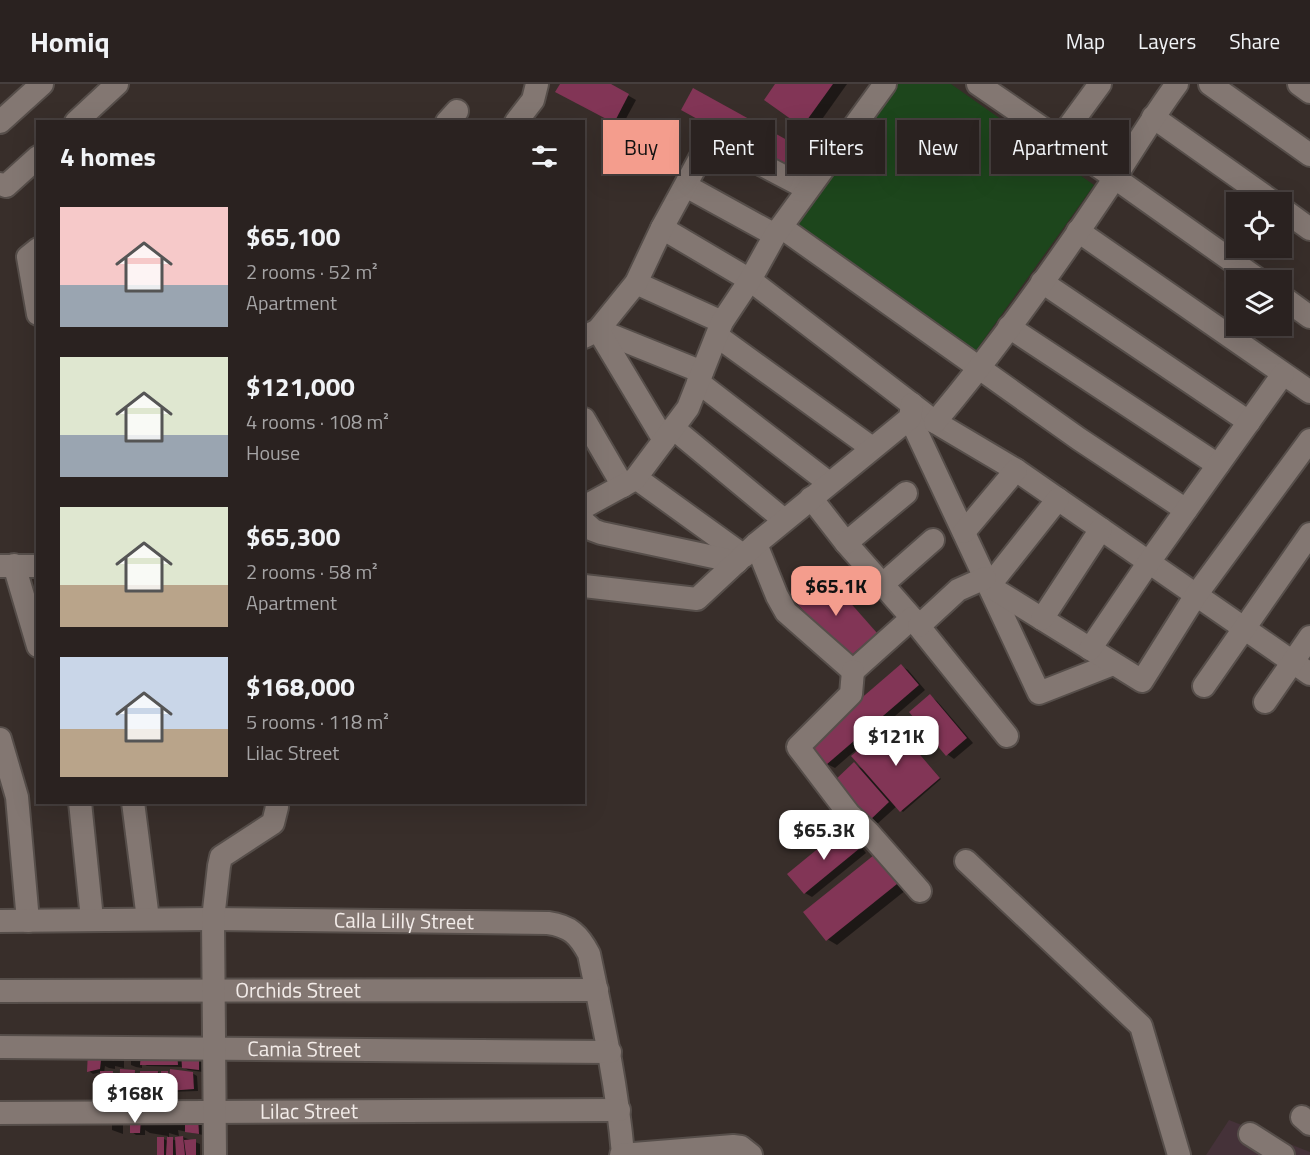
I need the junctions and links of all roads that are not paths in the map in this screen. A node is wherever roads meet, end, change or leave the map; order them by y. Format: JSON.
{"nodes":[{"id":1,"x":42,"y":84,"type":"edge"},
{"id":2,"x":537,"y":84,"type":"edge"},
{"id":3,"x":885,"y":84,"type":"edge"},
{"id":4,"x":978,"y":84,"type":"edge"},
{"id":5,"x":1100,"y":84,"type":"edge"},
{"id":6,"x":1178,"y":84,"type":"edge"},
{"id":7,"x":1210,"y":84,"type":"edge"},
{"id":8,"x":1299,"y":84,"type":"edge"},
{"id":9,"x":101,"y":89,"type":"edge"},
{"id":10,"x":1310,"y":92,"type":"edge"},
{"id":11,"x":1153,"y":117,"type":"junction"},
{"id":12,"x":78,"y":120,"type":"edge"},
{"id":13,"x":518,"y":120,"type":"edge"},
{"id":14,"x":1030,"y":120,"type":"edge"},
{"id":15,"x":1074,"y":120,"type":"edge"},
{"id":16,"x":0,"y":122,"type":"edge"},
{"id":17,"x":1310,"y":154,"type":"edge"},
{"id":18,"x":36,"y":159,"type":"edge"},
{"id":19,"x":1109,"y":174,"type":"edge"},
{"id":20,"x":1115,"y":178,"type":"junction"},
{"id":21,"x":0,"y":184,"type":"edge"},
{"id":22,"x":686,"y":186,"type":"junction"},
{"id":23,"x":808,"y":189,"type":"junction"},
{"id":24,"x":1259,"y":192,"type":"edge"},
{"id":25,"x":1292,"y":216,"type":"edge"},
{"id":26,"x":662,"y":228,"type":"junction"},
{"id":27,"x":1310,"y":229,"type":"edge"},
{"id":28,"x":778,"y":231,"type":"junction"},
{"id":29,"x":1078,"y":231,"type":"junction"},
{"id":30,"x":36,"y":250,"type":"edge"},
{"id":31,"x":1245,"y":270,"type":"edge"},
{"id":32,"x":750,"y":280,"type":"junction"},
{"id":33,"x":1042,"y":282,"type":"junction"},
{"id":34,"x":636,"y":283,"type":"junction"},
{"id":35,"x":36,"y":302,"type":"edge"},
{"id":36,"x":1292,"y":304,"type":"edge"},
{"id":37,"x":1310,"y":317,"type":"edge"},
{"id":38,"x":1009,"y":327,"type":"junction"},
{"id":39,"x":719,"y":329,"type":"junction"},
{"id":40,"x":591,"y":333,"type":"edge"},
{"id":41,"x":980,"y":368,"type":"junction"},
{"id":42,"x":1284,"y":374,"type":"junction"},
{"id":43,"x":700,"y":377,"type":"junction"},
{"id":44,"x":1310,"y":392,"type":"edge"},
{"id":45,"x":911,"y":411,"type":"junction"},
{"id":46,"x":585,"y":420,"type":"edge"},
{"id":47,"x":935,"y":422,"type":"junction"},
{"id":48,"x":1249,"y":422,"type":"junction"},
{"id":49,"x":668,"y":434,"type":"junction"},
{"id":50,"x":1310,"y":440,"type":"edge"},
{"id":51,"x":872,"y":448,"type":"junction"},
{"id":52,"x":1218,"y":465,"type":"junction"},
{"id":53,"x":1016,"y":470,"type":"junction"},
{"id":54,"x":629,"y":482,"type":"junction"},
{"id":55,"x":829,"y":483,"type":"junction"},
{"id":56,"x":906,"y":493,"type":"dead end"},
{"id":57,"x":812,"y":498,"type":"junction"},
{"id":58,"x":1058,"y":499,"type":"junction"},
{"id":59,"x":585,"y":506,"type":"edge"},
{"id":60,"x":1186,"y":510,"type":"junction"},
{"id":61,"x":784,"y":520,"type":"junction"},
{"id":62,"x":585,"y":523,"type":"edge"},
{"id":63,"x":1101,"y":529,"type":"junction"},
{"id":64,"x":964,"y":532,"type":"junction"},
{"id":65,"x":1310,"y":534,"type":"edge"},
{"id":66,"x":933,"y":540,"type":"dead end"},
{"id":67,"x":846,"y":543,"type":"junction"},
{"id":68,"x":746,"y":554,"type":"junction"},
{"id":69,"x":1149,"y":562,"type":"junction"},
{"id":70,"x":7,"y":565,"type":"edge"},
{"id":71,"x":36,"y":566,"type":"edge"},
{"id":72,"x":987,"y":582,"type":"junction"},
{"id":73,"x":883,"y":584,"type":"junction"},
{"id":74,"x":585,"y":586,"type":"edge"},
{"id":75,"x":1196,"y":595,"type":"junction"},
{"id":76,"x":1042,"y":619,"type":"junction"},
{"id":77,"x":915,"y":622,"type":"junction"},
{"id":78,"x":1243,"y":628,"type":"junction"},
{"id":79,"x":1310,"y":637,"type":"edge"},
{"id":80,"x":36,"y":641,"type":"edge"},
{"id":81,"x":1090,"y":649,"type":"junction"},
{"id":82,"x":1113,"y":664,"type":"junction"},
{"id":83,"x":1301,"y":668,"type":"edge"},
{"id":84,"x":853,"y":671,"type":"junction"},
{"id":85,"x":1204,"y":686,"type":"dead end"},
{"id":86,"x":1265,"y":702,"type":"dead end"},
{"id":87,"x":1007,"y":736,"type":"dead end"},
{"id":88,"x":0,"y":739,"type":"edge"},
{"id":89,"x":80,"y":804,"type":"edge"},
{"id":90,"x":133,"y":804,"type":"edge"},
{"id":91,"x":276,"y":804,"type":"edge"},
{"id":92,"x":966,"y":861,"type":"dead end"},
{"id":93,"x":920,"y":891,"type":"dead end"},
{"id":94,"x":92,"y":919,"type":"junction"},
{"id":95,"x":148,"y":919,"type":"junction"},
{"id":96,"x":213,"y":919,"type":"junction"},
{"id":97,"x":0,"y":921,"type":"edge"},
{"id":98,"x":28,"y":921,"type":"junction"},
{"id":99,"x":597,"y":990,"type":"junction"},
{"id":100,"x":0,"y":991,"type":"edge"},
{"id":101,"x":214,"y":992,"type":"junction"},
{"id":102,"x":0,"y":1047,"type":"edge"},
{"id":103,"x":214,"y":1048,"type":"junction"},
{"id":104,"x":610,"y":1052,"type":"junction"},
{"id":105,"x":619,"y":1110,"type":"junction"},
{"id":106,"x":215,"y":1112,"type":"junction"},
{"id":107,"x":0,"y":1113,"type":"edge"},
{"id":108,"x":1251,"y":1134,"type":"dead end"},
{"id":109,"x":216,"y":1155,"type":"edge"},
{"id":110,"x":622,"y":1155,"type":"edge"},
{"id":111,"x":752,"y":1155,"type":"edge"},
{"id":112,"x":1179,"y":1155,"type":"edge"},
{"id":113,"x":1284,"y":1155,"type":"edge"}],
"edges":[{"from":1,"to":16,"type":"street"},
{"from":2,"to":13,"type":"street"},
{"from":3,"to":23,"type":"street"},
{"from":4,"to":14,"type":"street"},
{"from":5,"to":15,"type":"street"},
{"from":6,"to":11,"type":"street"},
{"from":7,"to":17,"type":"street"},
{"from":8,"to":10,"type":"street"},
{"from":9,"to":12,"type":"street"},
{"from":11,"to":20,"type":"street"},
{"from":11,"to":24,"type":"street"},
{"from":18,"to":21,"type":"street"},
{"from":19,"to":20,"type":"street"},
{"from":20,"to":29,"type":"street"},
{"from":20,"to":31,"type":"street"},
{"from":22,"to":23,"type":"street"},
{"from":22,"to":26,"type":"street"},
{"from":22,"to":28,"type":"street"},
{"from":23,"to":28,"type":"street"},
{"from":25,"to":27,"type":"street"},
{"from":26,"to":32,"type":"street"},
{"from":26,"to":34,"type":"street"},
{"from":28,"to":32,"type":"street"},
{"from":28,"to":41,"type":"street"},
{"from":29,"to":33,"type":"street"},
{"from":29,"to":42,"type":"street"},
{"from":30,"to":35,"type":"street"},
{"from":32,"to":39,"type":"street"},
{"from":32,"to":45,"type":"street"},
{"from":33,"to":38,"type":"street"},
{"from":33,"to":48,"type":"street"},
{"from":34,"to":39,"type":"street"},
{"from":34,"to":40,"type":"street"},
{"from":36,"to":37,"type":"street"},
{"from":38,"to":41,"type":"street"},
{"from":38,"to":52,"type":"street"},
{"from":39,"to":43,"type":"street"},
{"from":39,"to":51,"type":"street"},
{"from":40,"to":43,"type":"street"},
{"from":40,"to":49,"type":"street"},
{"from":41,"to":47,"type":"street"},
{"from":41,"to":60,"type":"street"},
{"from":42,"to":44,"type":"street"},
{"from":42,"to":48,"type":"street"},
{"from":43,"to":49,"type":"street"},
{"from":43,"to":55,"type":"street"},
{"from":45,"to":47,"type":"street"},
{"from":45,"to":51,"type":"street"},
{"from":45,"to":64,"type":"street"},
{"from":46,"to":54,"type":"street"},
{"from":47,"to":53,"type":"street"},
{"from":48,"to":52,"type":"street"},
{"from":49,"to":54,"type":"street"},
{"from":49,"to":61,"type":"street"},
{"from":50,"to":75,"type":"street"},
{"from":51,"to":55,"type":"street"},
{"from":52,"to":60,"type":"street"},
{"from":53,"to":58,"type":"street"},
{"from":53,"to":64,"type":"street"},
{"from":54,"to":59,"type":"street"},
{"from":54,"to":68,"type":"street"},
{"from":55,"to":57,"type":"street"},
{"from":56,"to":67,"type":"street"},
{"from":57,"to":61,"type":"street"},
{"from":57,"to":67,"type":"street"},
{"from":58,"to":63,"type":"street"},
{"from":58,"to":72,"type":"street"},
{"from":60,"to":69,"type":"street"},
{"from":61,"to":68,"type":"street"},
{"from":62,"to":68,"type":"street"},
{"from":63,"to":69,"type":"street"},
{"from":63,"to":76,"type":"street"},
{"from":64,"to":72,"type":"street"},
{"from":65,"to":78,"type":"street"},
{"from":66,"to":73,"type":"street"},
{"from":67,"to":73,"type":"street"},
{"from":68,"to":74,"type":"street"},
{"from":68,"to":84,"type":"street"},
{"from":69,"to":75,"type":"street"},
{"from":69,"to":81,"type":"street"},
{"from":70,"to":71,"type":"street"},
{"from":70,"to":80,"type":"street"},
{"from":72,"to":76,"type":"street"},
{"from":72,"to":77,"type":"street"},
{"from":72,"to":82,"type":"street"},
{"from":73,"to":77,"type":"street"},
{"from":75,"to":78,"type":"street"},
{"from":75,"to":82,"type":"street"},
{"from":76,"to":81,"type":"street"},
{"from":77,"to":84,"type":"street"},
{"from":77,"to":87,"type":"street"},
{"from":78,"to":83,"type":"street"},
{"from":78,"to":85,"type":"street"},
{"from":79,"to":83,"type":"street"},
{"from":81,"to":82,"type":"street"},
{"from":83,"to":86,"type":"street"},
{"from":84,"to":93,"type":"street"},
{"from":88,"to":98,"type":"street"},
{"from":89,"to":94,"type":"street"},
{"from":90,"to":95,"type":"street"},
{"from":91,"to":96,"type":"street"},
{"from":92,"to":112,"type":"street"},
{"from":94,"to":95,"type":"street","name":"Calla Lilly Street"},
{"from":94,"to":98,"type":"street","name":"Calla Lilly Street"},
{"from":95,"to":96,"type":"street","name":"Calla Lilly Street"},
{"from":96,"to":99,"type":"street","name":"Calla Lilly Street"},
{"from":96,"to":101,"type":"street"},
{"from":97,"to":98,"type":"street","name":"Calla Lilly Street"},
{"from":99,"to":101,"type":"street","name":"Orchids Street"},
{"from":99,"to":104,"type":"street","name":"Calla Lilly Street"},
{"from":100,"to":101,"type":"street","name":"Orchids Street"},
{"from":101,"to":103,"type":"street"},
{"from":102,"to":103,"type":"street","name":"Camia Street"},
{"from":103,"to":104,"type":"street","name":"Camia Street"},
{"from":103,"to":106,"type":"street"},
{"from":104,"to":105,"type":"street","name":"Calla Lilly Street"},
{"from":105,"to":106,"type":"street","name":"Lilac Street"},
{"from":105,"to":110,"type":"street","name":"Calla Lilly Street"},
{"from":106,"to":107,"type":"street","name":"Lilac Street"},
{"from":106,"to":109,"type":"street"},
{"from":108,"to":113,"type":"street"},
{"from":110,"to":111,"type":"street"}]}
